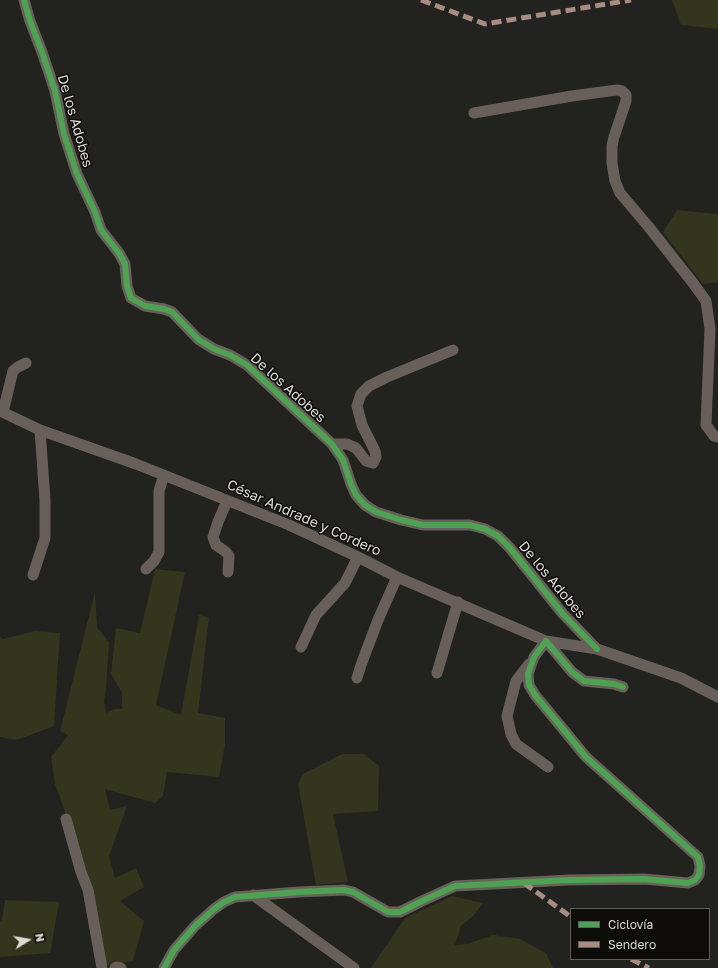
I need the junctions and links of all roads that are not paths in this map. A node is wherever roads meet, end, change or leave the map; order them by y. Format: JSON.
{"nodes":[{"id":1,"x":24,"y":0,"type":"edge"},
{"id":2,"x":474,"y":113,"type":"dead end"},
{"id":3,"x":453,"y":350,"type":"dead end"},
{"id":4,"x":26,"y":362,"type":"dead end"},
{"id":5,"x":1,"y":412,"type":"edge"},
{"id":6,"x":40,"y":430,"type":"junction"},
{"id":7,"x":718,"y":437,"type":"edge"},
{"id":8,"x":332,"y":444,"type":"junction"},
{"id":9,"x":164,"y":475,"type":"junction"},
{"id":10,"x":227,"y":501,"type":"junction"},
{"id":11,"x":358,"y":557,"type":"junction"},
{"id":12,"x":146,"y":569,"type":"dead end"},
{"id":13,"x":228,"y":572,"type":"dead end"},
{"id":14,"x":33,"y":575,"type":"dead end"},
{"id":15,"x":397,"y":577,"type":"junction"},
{"id":16,"x":458,"y":602,"type":"junction"},
{"id":17,"x":546,"y":641,"type":"junction"},
{"id":18,"x":301,"y":647,"type":"dead end"},
{"id":19,"x":597,"y":649,"type":"junction"},
{"id":20,"x":534,"y":657,"type":"junction"},
{"id":21,"x":437,"y":673,"type":"dead end"},
{"id":22,"x":357,"y":678,"type":"dead end"},
{"id":23,"x":623,"y":687,"type":"dead end"},
{"id":24,"x":718,"y":697,"type":"edge"},
{"id":25,"x":548,"y":767,"type":"dead end"},
{"id":26,"x":66,"y":819,"type":"dead end"},
{"id":27,"x":253,"y":895,"type":"junction"},
{"id":28,"x":102,"y":968,"type":"edge"},
{"id":29,"x":114,"y":968,"type":"edge"},
{"id":30,"x":121,"y":968,"type":"edge"},
{"id":31,"x":164,"y":968,"type":"edge"},
{"id":32,"x":354,"y":968,"type":"edge"}],
"edges":[{"from":1,"to":8,"type":"street","name":"De los Adobes"},
{"from":2,"to":7,"type":"street"},
{"from":3,"to":8,"type":"street"},
{"from":4,"to":5,"type":"street"},
{"from":5,"to":6,"type":"street","name":"César Andrade y Cordero"},
{"from":6,"to":9,"type":"street","name":"César Andrade y Cordero"},
{"from":6,"to":14,"type":"street"},
{"from":8,"to":19,"type":"street","name":"De los Adobes"},
{"from":9,"to":10,"type":"street","name":"César Andrade y Cordero"},
{"from":9,"to":12,"type":"street"},
{"from":10,"to":11,"type":"street","name":"César Andrade y Cordero"},
{"from":10,"to":13,"type":"street"},
{"from":11,"to":15,"type":"street","name":"César Andrade y Cordero"},
{"from":11,"to":18,"type":"street"},
{"from":15,"to":16,"type":"street","name":"César Andrade y Cordero"},
{"from":15,"to":22,"type":"street"},
{"from":16,"to":17,"type":"street","name":"César Andrade y Cordero"},
{"from":16,"to":21,"type":"street"},
{"from":17,"to":19,"type":"street","name":"César Andrade y Cordero"},
{"from":17,"to":20,"type":"street"},
{"from":17,"to":23,"type":"street"},
{"from":19,"to":24,"type":"street","name":"César Andrade y Cordero"},
{"from":20,"to":25,"type":"street"},
{"from":20,"to":27,"type":"street"},
{"from":26,"to":28,"type":"street"},
{"from":27,"to":31,"type":"street"},
{"from":27,"to":32,"type":"street"},
{"from":29,"to":30,"type":"street"}]}
